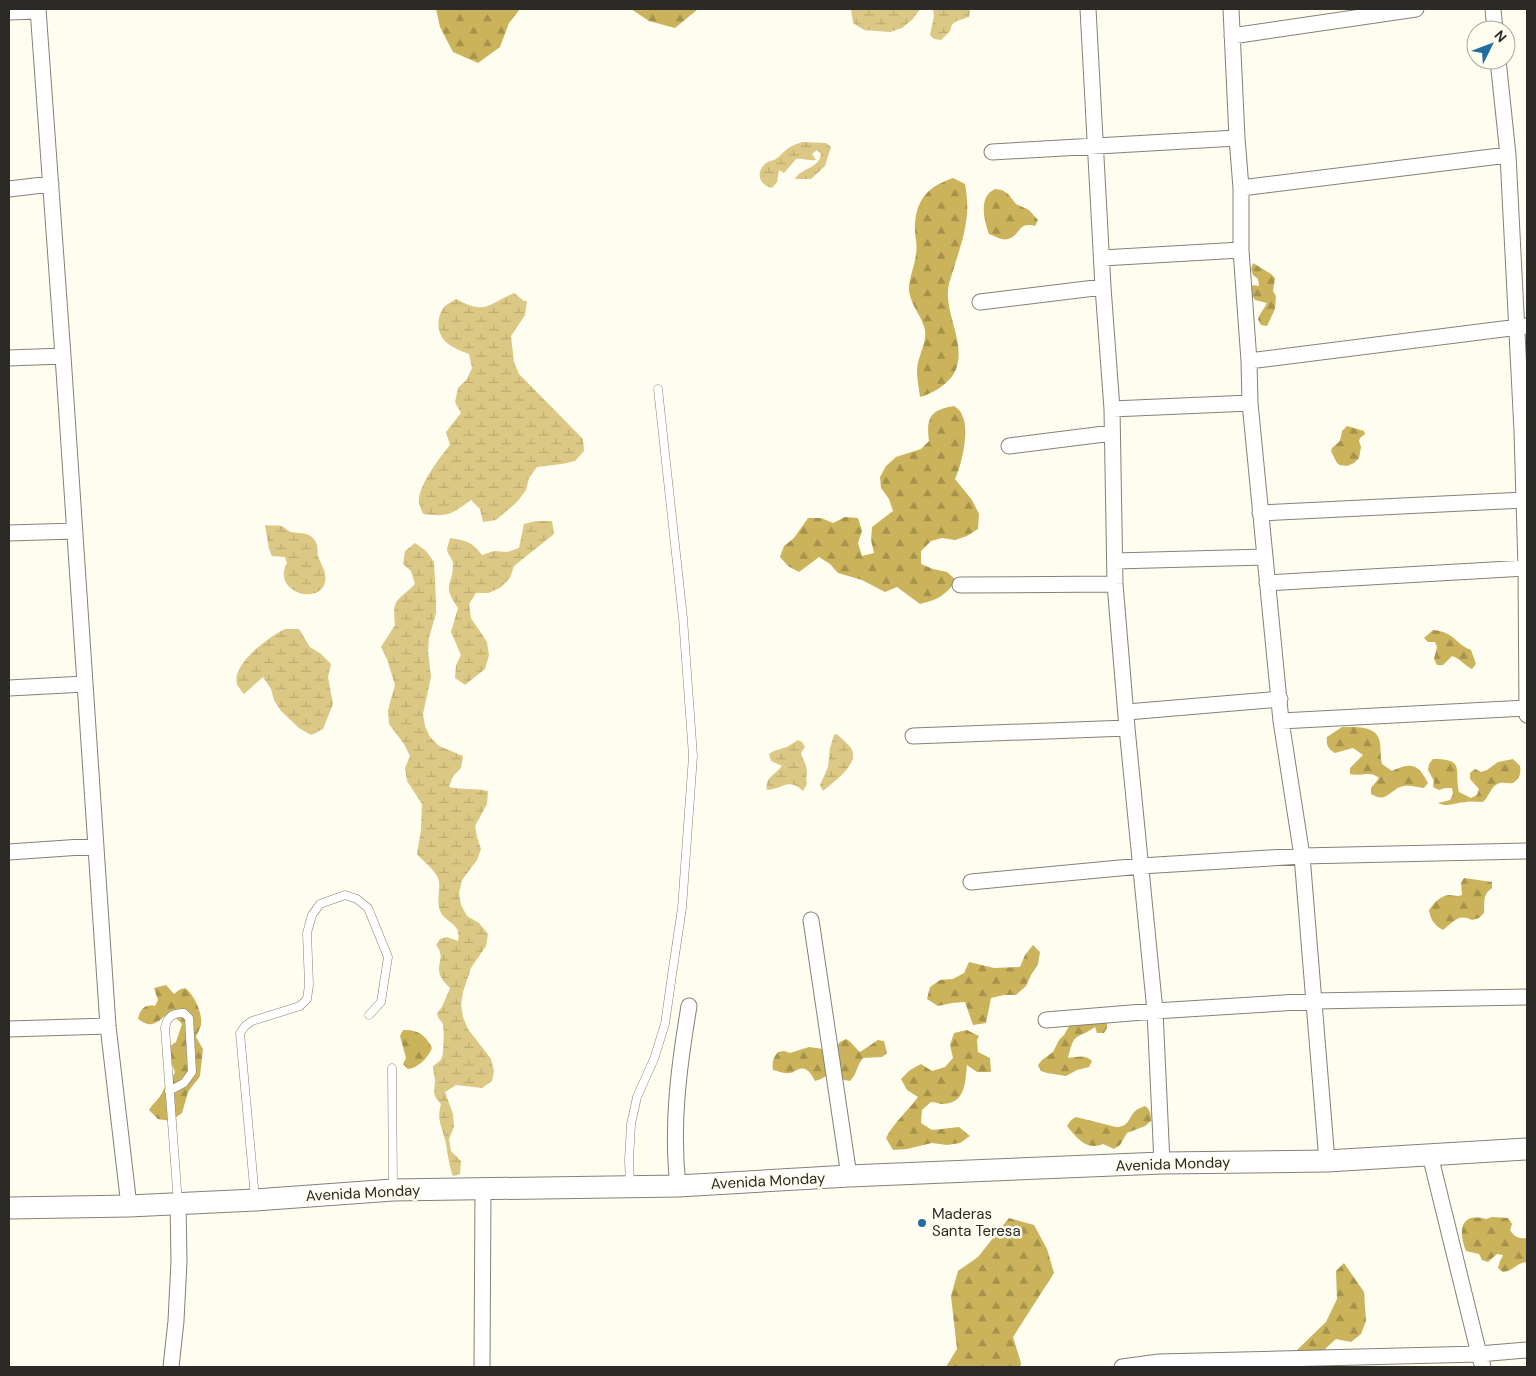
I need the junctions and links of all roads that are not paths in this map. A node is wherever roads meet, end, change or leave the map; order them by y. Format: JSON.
{"nodes":[{"id":1,"x":1088,"y":9,"type":"edge"},
{"id":2,"x":1231,"y":9,"type":"edge"},
{"id":3,"x":1416,"y":9,"type":"edge"},
{"id":4,"x":38,"y":10,"type":"edge"},
{"id":5,"x":9,"y":12,"type":"edge"},
{"id":6,"x":1232,"y":36,"type":"junction"},
{"id":7,"x":1499,"y":70,"type":"edge"},
{"id":8,"x":1237,"y":138,"type":"junction"},
{"id":9,"x":1095,"y":145,"type":"junction"},
{"id":10,"x":992,"y":152,"type":"dead end"},
{"id":11,"x":1508,"y":155,"type":"junction"},
{"id":12,"x":51,"y":184,"type":"junction"},
{"id":13,"x":1241,"y":188,"type":"junction"},
{"id":14,"x":9,"y":189,"type":"edge"},
{"id":15,"x":1241,"y":250,"type":"junction"},
{"id":16,"x":1102,"y":258,"type":"junction"},
{"id":17,"x":1103,"y":287,"type":"junction"},
{"id":18,"x":980,"y":302,"type":"dead end"},
{"id":19,"x":1522,"y":327,"type":"edge"},
{"id":20,"x":64,"y":356,"type":"junction"},
{"id":21,"x":9,"y":358,"type":"edge"},
{"id":22,"x":1249,"y":361,"type":"junction"},
{"id":23,"x":658,"y":390,"type":"dead end"},
{"id":24,"x":1250,"y":403,"type":"junction"},
{"id":25,"x":1112,"y":409,"type":"junction"},
{"id":26,"x":1524,"y":431,"type":"edge"},
{"id":27,"x":1112,"y":433,"type":"junction"},
{"id":28,"x":1009,"y":446,"type":"dead end"},
{"id":29,"x":1524,"y":500,"type":"junction"},
{"id":30,"x":1260,"y":513,"type":"junction"},
{"id":31,"x":75,"y":530,"type":"junction"},
{"id":32,"x":9,"y":533,"type":"edge"},
{"id":33,"x":1265,"y":556,"type":"junction"},
{"id":34,"x":1114,"y":561,"type":"junction"},
{"id":35,"x":1527,"y":568,"type":"edge"},
{"id":36,"x":1267,"y":583,"type":"junction"},
{"id":37,"x":1115,"y":584,"type":"junction"},
{"id":38,"x":960,"y":585,"type":"dead end"},
{"id":39,"x":86,"y":684,"type":"junction"},
{"id":40,"x":9,"y":688,"type":"edge"},
{"id":41,"x":1280,"y":699,"type":"junction"},
{"id":42,"x":1527,"y":711,"type":"edge"},
{"id":43,"x":1127,"y":712,"type":"junction"},
{"id":44,"x":1281,"y":721,"type":"junction"},
{"id":45,"x":1127,"y":728,"type":"junction"},
{"id":46,"x":913,"y":736,"type":"dead end"},
{"id":47,"x":96,"y":846,"type":"junction"},
{"id":48,"x":1527,"y":851,"type":"edge"},
{"id":49,"x":9,"y":852,"type":"edge"},
{"id":50,"x":1302,"y":856,"type":"junction"},
{"id":51,"x":1140,"y":866,"type":"junction"},
{"id":52,"x":971,"y":882,"type":"dead end"},
{"id":53,"x":811,"y":920,"type":"dead end"},
{"id":54,"x":1527,"y":997,"type":"edge"},
{"id":55,"x":1315,"y":1002,"type":"junction"},
{"id":56,"x":689,"y":1006,"type":"dead end"},
{"id":57,"x":1155,"y":1011,"type":"junction"},
{"id":58,"x":369,"y":1015,"type":"dead end"},
{"id":59,"x":1046,"y":1020,"type":"dead end"},
{"id":60,"x":108,"y":1026,"type":"junction"},
{"id":61,"x":9,"y":1029,"type":"edge"},
{"id":62,"x":392,"y":1068,"type":"dead end"},
{"id":63,"x":169,"y":1091,"type":"junction"},
{"id":64,"x":1527,"y":1149,"type":"edge"},
{"id":65,"x":1430,"y":1156,"type":"junction"},
{"id":66,"x":1326,"y":1161,"type":"junction"},
{"id":67,"x":1162,"y":1163,"type":"junction"},
{"id":68,"x":850,"y":1176,"type":"junction"},
{"id":69,"x":678,"y":1186,"type":"junction"},
{"id":70,"x":630,"y":1187,"type":"junction"},
{"id":71,"x":393,"y":1190,"type":"junction"},
{"id":72,"x":483,"y":1190,"type":"junction"},
{"id":73,"x":255,"y":1200,"type":"junction"},
{"id":74,"x":178,"y":1203,"type":"junction"},
{"id":75,"x":129,"y":1206,"type":"junction"},
{"id":76,"x":9,"y":1208,"type":"edge"},
{"id":77,"x":1527,"y":1350,"type":"edge"},
{"id":78,"x":1481,"y":1360,"type":"edge"},
{"id":79,"x":1298,"y":1363,"type":"edge"},
{"id":80,"x":171,"y":1367,"type":"edge"},
{"id":81,"x":482,"y":1367,"type":"edge"},
{"id":82,"x":1122,"y":1367,"type":"edge"}],
"edges":[{"from":1,"to":9,"type":"street"},
{"from":2,"to":6,"type":"street"},
{"from":3,"to":6,"type":"street"},
{"from":4,"to":5,"type":"street"},
{"from":4,"to":12,"type":"street"},
{"from":6,"to":8,"type":"street"},
{"from":7,"to":11,"type":"street"},
{"from":8,"to":9,"type":"street"},
{"from":8,"to":13,"type":"street"},
{"from":9,"to":10,"type":"street"},
{"from":9,"to":16,"type":"street"},
{"from":11,"to":13,"type":"street"},
{"from":11,"to":19,"type":"street"},
{"from":12,"to":14,"type":"street"},
{"from":12,"to":20,"type":"street"},
{"from":13,"to":15,"type":"street"},
{"from":15,"to":16,"type":"street"},
{"from":15,"to":22,"type":"street"},
{"from":16,"to":17,"type":"street"},
{"from":17,"to":18,"type":"street"},
{"from":17,"to":25,"type":"street"},
{"from":19,"to":22,"type":"street"},
{"from":19,"to":26,"type":"street"},
{"from":20,"to":21,"type":"street"},
{"from":20,"to":31,"type":"street"},
{"from":22,"to":24,"type":"street"},
{"from":23,"to":70,"type":"lane"},
{"from":24,"to":25,"type":"street"},
{"from":24,"to":30,"type":"street"},
{"from":25,"to":27,"type":"street"},
{"from":26,"to":29,"type":"street"},
{"from":27,"to":28,"type":"street"},
{"from":27,"to":34,"type":"street"},
{"from":29,"to":30,"type":"street"},
{"from":29,"to":35,"type":"street"},
{"from":30,"to":33,"type":"street"},
{"from":31,"to":32,"type":"street"},
{"from":31,"to":39,"type":"street"},
{"from":33,"to":34,"type":"street"},
{"from":33,"to":36,"type":"street"},
{"from":34,"to":37,"type":"street"},
{"from":35,"to":36,"type":"street"},
{"from":35,"to":42,"type":"street"},
{"from":36,"to":41,"type":"street"},
{"from":37,"to":38,"type":"street"},
{"from":37,"to":43,"type":"street"},
{"from":39,"to":40,"type":"street"},
{"from":39,"to":47,"type":"street"},
{"from":41,"to":43,"type":"street"},
{"from":41,"to":44,"type":"street"},
{"from":42,"to":44,"type":"street"},
{"from":43,"to":45,"type":"street"},
{"from":44,"to":50,"type":"street"},
{"from":45,"to":46,"type":"street"},
{"from":45,"to":51,"type":"street"},
{"from":47,"to":49,"type":"street"},
{"from":47,"to":60,"type":"street"},
{"from":48,"to":50,"type":"street"},
{"from":50,"to":51,"type":"street"},
{"from":50,"to":55,"type":"street"},
{"from":51,"to":52,"type":"street"},
{"from":51,"to":57,"type":"street"},
{"from":53,"to":68,"type":"street"},
{"from":54,"to":55,"type":"street"},
{"from":55,"to":57,"type":"street"},
{"from":55,"to":66,"type":"street"},
{"from":56,"to":69,"type":"street"},
{"from":57,"to":59,"type":"street"},
{"from":57,"to":67,"type":"street"},
{"from":58,"to":73,"type":"lane"},
{"from":60,"to":61,"type":"street"},
{"from":60,"to":75,"type":"street"},
{"from":62,"to":71,"type":"lane"},
{"from":63,"to":63,"type":"lane"},
{"from":63,"to":74,"type":"lane"},
{"from":64,"to":65,"type":"main road","name":"Avenida Monday"},
{"from":65,"to":66,"type":"main road","name":"Avenida Monday"},
{"from":65,"to":78,"type":"street"},
{"from":66,"to":67,"type":"main road","name":"Avenida Monday"},
{"from":67,"to":68,"type":"main road","name":"Avenida Monday"},
{"from":68,"to":69,"type":"main road","name":"Avenida Monday"},
{"from":69,"to":70,"type":"main road","name":"Avenida Monday"},
{"from":70,"to":72,"type":"main road","name":"Avenida Monday"},
{"from":71,"to":72,"type":"main road","name":"Avenida Monday"},
{"from":71,"to":73,"type":"main road","name":"Avenida Monday"},
{"from":72,"to":81,"type":"street"},
{"from":73,"to":74,"type":"main road","name":"Avenida Monday"},
{"from":74,"to":75,"type":"main road","name":"Avenida Monday"},
{"from":74,"to":80,"type":"street"},
{"from":75,"to":76,"type":"main road","name":"Avenida Monday"},
{"from":77,"to":78,"type":"street"},
{"from":78,"to":79,"type":"street"},
{"from":79,"to":82,"type":"street"}]}
